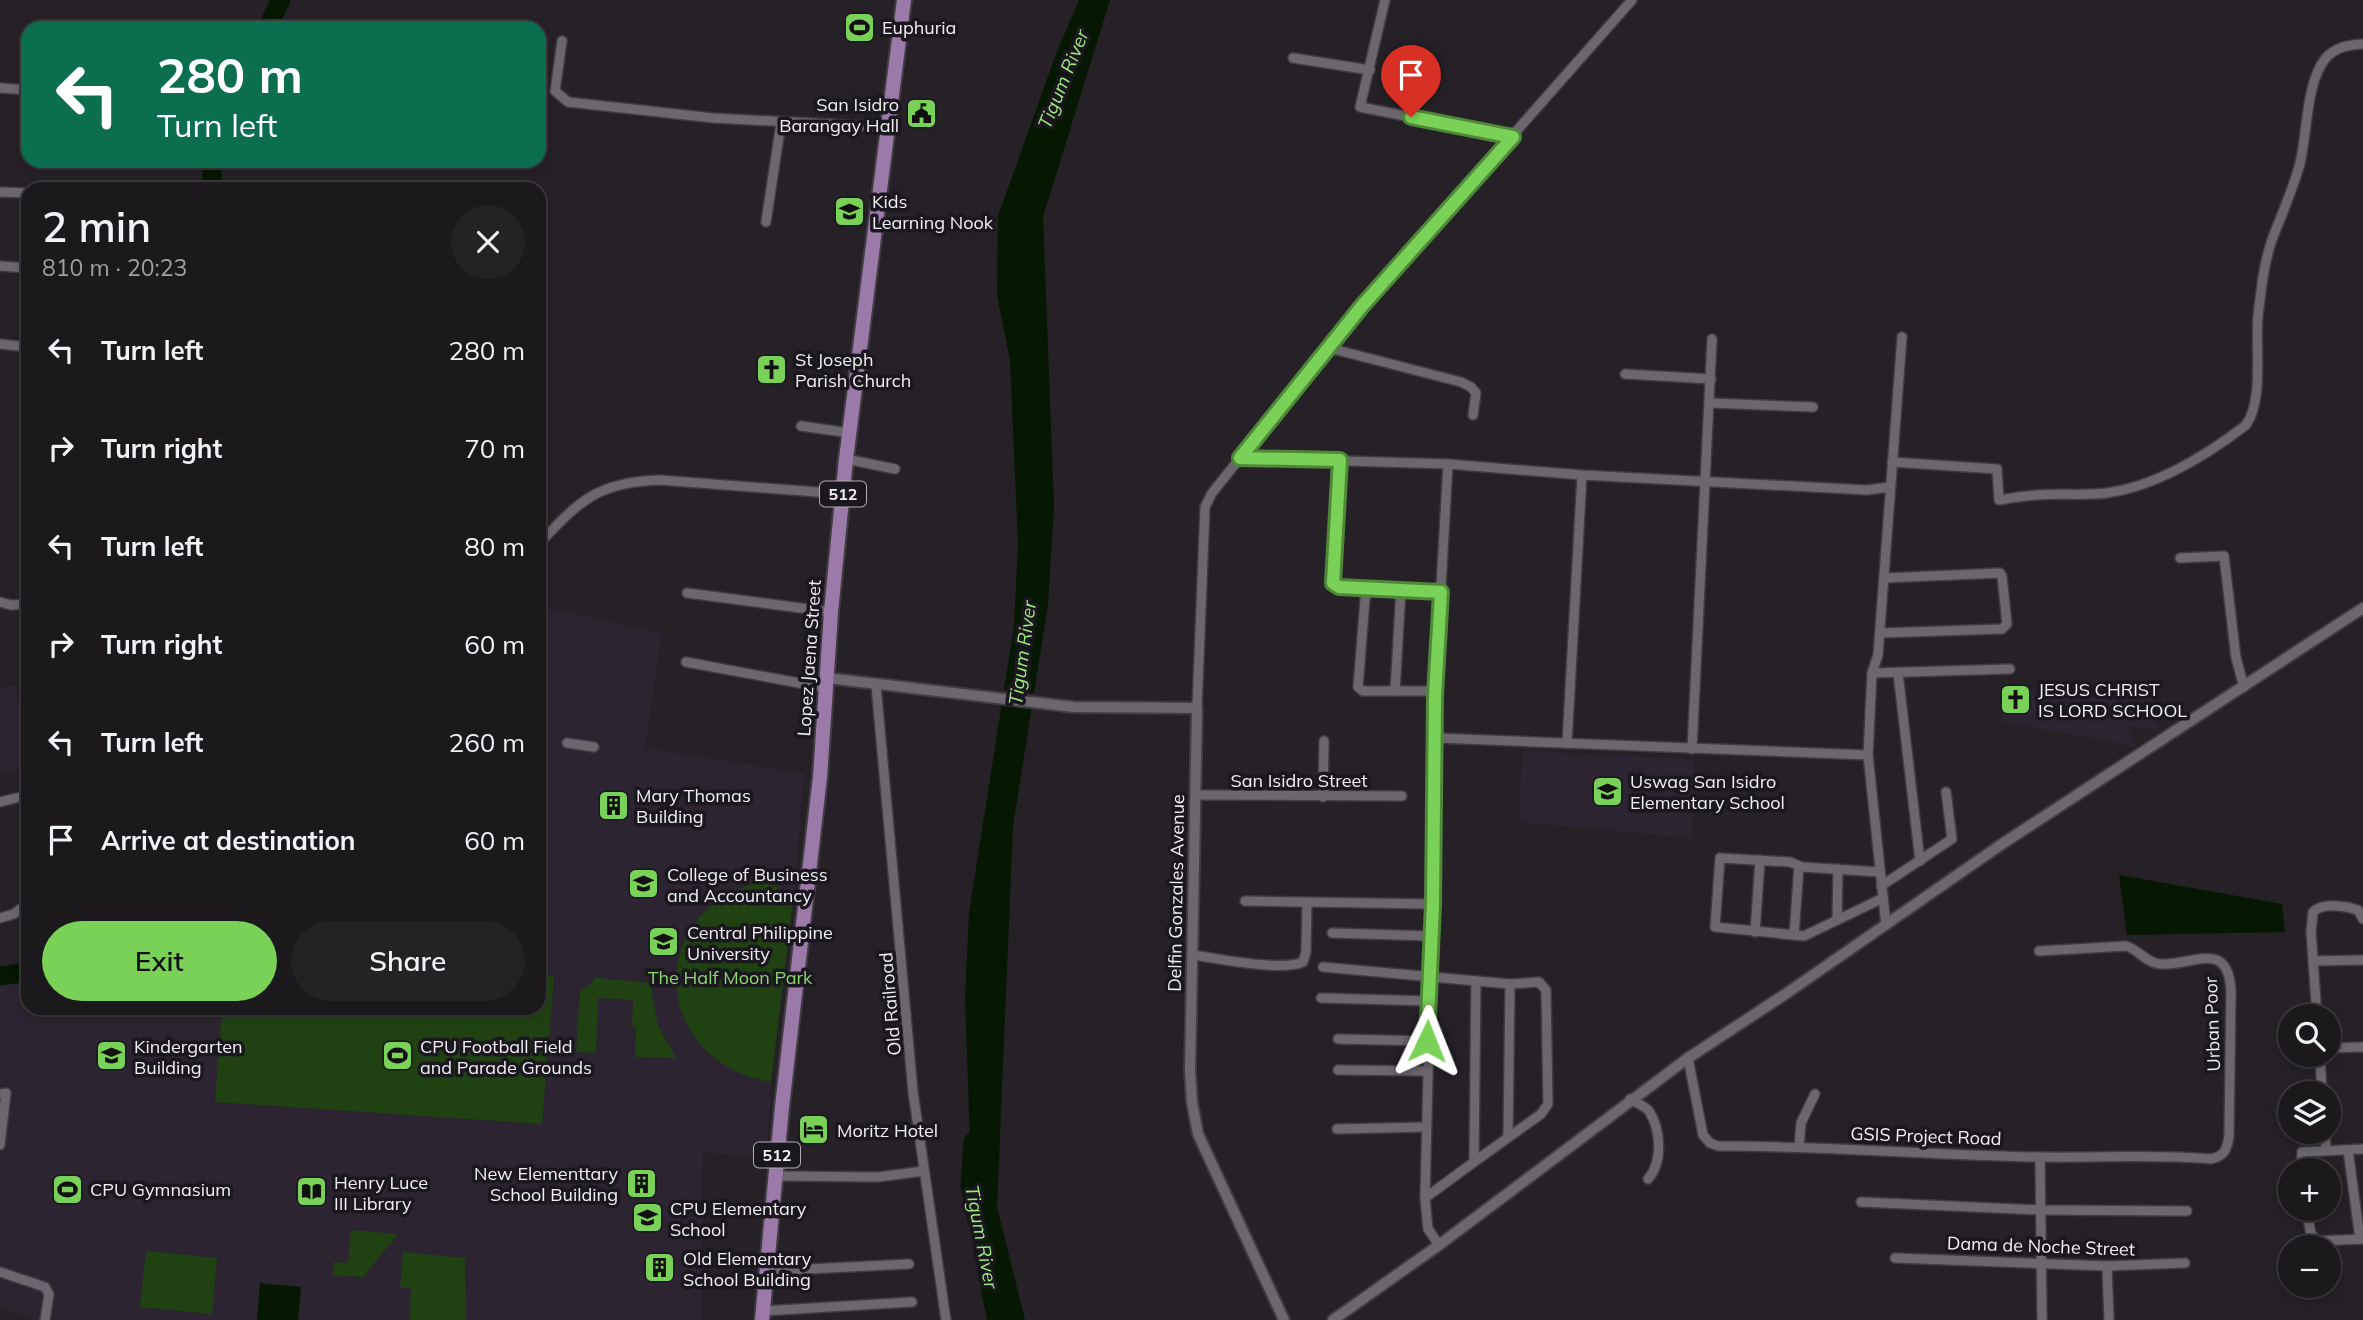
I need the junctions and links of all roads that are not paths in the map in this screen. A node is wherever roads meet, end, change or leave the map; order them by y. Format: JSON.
{"nodes":[{"id":1,"x":904,"y":0,"type":"edge"},
{"id":2,"x":1385,"y":0,"type":"edge"},
{"id":3,"x":1632,"y":0,"type":"edge"},
{"id":4,"x":562,"y":41,"type":"dead end"},
{"id":5,"x":2363,"y":44,"type":"edge"},
{"id":6,"x":1293,"y":58,"type":"dead end"},
{"id":7,"x":1370,"y":71,"type":"junction"},
{"id":8,"x":0,"y":88,"type":"edge"},
{"id":9,"x":21,"y":90,"type":"edge"},
{"id":10,"x":781,"y":123,"type":"junction"},
{"id":11,"x":887,"y":127,"type":"junction"},
{"id":12,"x":1513,"y":137,"type":"junction"},
{"id":13,"x":0,"y":192,"type":"edge"},
{"id":14,"x":21,"y":193,"type":"edge"},
{"id":15,"x":766,"y":222,"type":"dead end"},
{"id":16,"x":0,"y":266,"type":"edge"},
{"id":17,"x":21,"y":268,"type":"edge"},
{"id":18,"x":1902,"y":337,"type":"dead end"},
{"id":19,"x":1712,"y":339,"type":"dead end"},
{"id":20,"x":0,"y":344,"type":"edge"},
{"id":21,"x":21,"y":346,"type":"edge"},
{"id":22,"x":1329,"y":348,"type":"junction"},
{"id":23,"x":1625,"y":374,"type":"dead end"},
{"id":24,"x":1711,"y":379,"type":"junction"},
{"id":25,"x":1710,"y":403,"type":"junction"},
{"id":26,"x":1813,"y":407,"type":"dead end"},
{"id":27,"x":1473,"y":415,"type":"dead end"},
{"id":28,"x":801,"y":426,"type":"dead end"},
{"id":29,"x":850,"y":433,"type":"junction"},
{"id":30,"x":1240,"y":458,"type":"junction"},
{"id":31,"x":846,"y":459,"type":"junction"},
{"id":32,"x":1340,"y":460,"type":"junction"},
{"id":33,"x":1892,"y":461,"type":"junction"},
{"id":34,"x":1448,"y":464,"type":"junction"},
{"id":35,"x":894,"y":469,"type":"dead end"},
{"id":36,"x":1582,"y":475,"type":"junction"},
{"id":37,"x":1706,"y":482,"type":"junction"},
{"id":38,"x":1891,"y":487,"type":"junction"},
{"id":39,"x":843,"y":495,"type":"junction"},
{"id":40,"x":546,"y":536,"type":"edge"},
{"id":41,"x":2180,"y":558,"type":"dead end"},
{"id":42,"x":1884,"y":578,"type":"junction"},
{"id":43,"x":1366,"y":587,"type":"junction"},
{"id":44,"x":1401,"y":589,"type":"junction"},
{"id":45,"x":1441,"y":592,"type":"junction"},
{"id":46,"x":687,"y":593,"type":"dead end"},
{"id":47,"x":0,"y":602,"type":"edge"},
{"id":48,"x":21,"y":604,"type":"edge"},
{"id":49,"x":2363,"y":608,"type":"edge"},
{"id":50,"x":831,"y":612,"type":"junction"},
{"id":51,"x":1880,"y":633,"type":"junction"},
{"id":52,"x":686,"y":662,"type":"dead end"},
{"id":53,"x":2010,"y":668,"type":"dead end"},
{"id":54,"x":1872,"y":673,"type":"junction"},
{"id":55,"x":1898,"y":673,"type":"junction"},
{"id":56,"x":827,"y":683,"type":"junction"},
{"id":57,"x":876,"y":685,"type":"junction"},
{"id":58,"x":2244,"y":687,"type":"junction"},
{"id":59,"x":1395,"y":691,"type":"junction"},
{"id":60,"x":1435,"y":691,"type":"junction"},
{"id":61,"x":1197,"y":708,"type":"junction"},
{"id":62,"x":1435,"y":738,"type":"junction"},
{"id":63,"x":1324,"y":741,"type":"dead end"},
{"id":64,"x":1567,"y":743,"type":"junction"},
{"id":65,"x":567,"y":744,"type":"dead end"},
{"id":66,"x":594,"y":747,"type":"dead end"},
{"id":67,"x":1692,"y":749,"type":"junction"},
{"id":68,"x":1868,"y":755,"type":"junction"},
{"id":69,"x":1946,"y":792,"type":"dead end"},
{"id":70,"x":1196,"y":795,"type":"junction"},
{"id":71,"x":1402,"y":796,"type":"dead end"},
{"id":72,"x":21,"y":797,"type":"edge"},
{"id":73,"x":1323,"y":797,"type":"junction"},
{"id":74,"x":0,"y":802,"type":"edge"},
{"id":75,"x":1760,"y":860,"type":"junction"},
{"id":76,"x":1920,"y":861,"type":"junction"},
{"id":77,"x":1799,"y":866,"type":"junction"},
{"id":78,"x":1838,"y":869,"type":"junction"},
{"id":79,"x":1880,"y":872,"type":"junction"},
{"id":80,"x":1881,"y":886,"type":"junction"},
{"id":81,"x":1882,"y":898,"type":"junction"},
{"id":82,"x":1245,"y":901,"type":"dead end"},
{"id":83,"x":1307,"y":902,"type":"junction"},
{"id":84,"x":1433,"y":904,"type":"junction"},
{"id":85,"x":21,"y":908,"type":"edge"},
{"id":86,"x":0,"y":918,"type":"edge"},
{"id":87,"x":2363,"y":919,"type":"edge"},
{"id":88,"x":1837,"y":920,"type":"junction"},
{"id":89,"x":1886,"y":925,"type":"junction"},
{"id":90,"x":1755,"y":932,"type":"junction"},
{"id":91,"x":1332,"y":933,"type":"dead end"},
{"id":92,"x":1794,"y":935,"type":"junction"},
{"id":93,"x":1430,"y":936,"type":"junction"},
{"id":94,"x":2039,"y":951,"type":"dead end"},
{"id":95,"x":1192,"y":955,"type":"junction"},
{"id":96,"x":2363,"y":960,"type":"edge"},
{"id":97,"x":2313,"y":961,"type":"junction"},
{"id":98,"x":1323,"y":967,"type":"dead end"},
{"id":99,"x":1431,"y":975,"type":"junction"},
{"id":100,"x":1476,"y":981,"type":"junction"},
{"id":101,"x":1510,"y":984,"type":"junction"},
{"id":102,"x":1321,"y":998,"type":"dead end"},
{"id":103,"x":1429,"y":1001,"type":"junction"},
{"id":104,"x":2316,"y":1004,"type":"edge"},
{"id":105,"x":1338,"y":1039,"type":"dead end"},
{"id":106,"x":1427,"y":1041,"type":"junction"},
{"id":107,"x":2363,"y":1047,"type":"edge"},
{"id":108,"x":2341,"y":1048,"type":"edge"},
{"id":109,"x":1688,"y":1058,"type":"junction"},
{"id":110,"x":1338,"y":1070,"type":"dead end"},
{"id":111,"x":1427,"y":1071,"type":"junction"},
{"id":112,"x":3,"y":1093,"type":"edge"},
{"id":113,"x":1815,"y":1094,"type":"dead end"},
{"id":114,"x":1630,"y":1099,"type":"junction"},
{"id":115,"x":1426,"y":1127,"type":"junction"},
{"id":116,"x":1337,"y":1129,"type":"dead end"},
{"id":117,"x":1508,"y":1137,"type":"junction"},
{"id":118,"x":2326,"y":1144,"type":"edge"},
{"id":119,"x":0,"y":1145,"type":"edge"},
{"id":120,"x":1799,"y":1147,"type":"junction"},
{"id":121,"x":2326,"y":1149,"type":"junction"},
{"id":122,"x":2363,"y":1149,"type":"edge"},
{"id":123,"x":2227,"y":1150,"type":"joint"},
{"id":124,"x":2348,"y":1150,"type":"junction"},
{"id":125,"x":2040,"y":1157,"type":"junction"},
{"id":126,"x":2302,"y":1158,"type":"edge"},
{"id":127,"x":1474,"y":1162,"type":"junction"},
{"id":128,"x":924,"y":1171,"type":"junction"},
{"id":129,"x":776,"y":1176,"type":"junction"},
{"id":130,"x":1648,"y":1180,"type":"dead end"},
{"id":131,"x":1425,"y":1198,"type":"junction"},
{"id":132,"x":1861,"y":1202,"type":"dead end"},
{"id":133,"x":2041,"y":1210,"type":"junction"},
{"id":134,"x":2187,"y":1211,"type":"dead end"},
{"id":135,"x":2308,"y":1221,"type":"edge"},
{"id":136,"x":2362,"y":1239,"type":"edge"},
{"id":137,"x":1439,"y":1245,"type":"junction"},
{"id":138,"x":1895,"y":1258,"type":"dead end"},
{"id":139,"x":2185,"y":1262,"type":"dead end"},
{"id":140,"x":909,"y":1264,"type":"dead end"},
{"id":141,"x":2041,"y":1264,"type":"junction"},
{"id":142,"x":2107,"y":1266,"type":"junction"},
{"id":143,"x":768,"y":1271,"type":"junction"},
{"id":144,"x":0,"y":1272,"type":"edge"},
{"id":145,"x":912,"y":1302,"type":"dead end"},
{"id":146,"x":762,"y":1316,"type":"edge"},
{"id":147,"x":45,"y":1320,"type":"edge"},
{"id":148,"x":946,"y":1320,"type":"edge"},
{"id":149,"x":1284,"y":1320,"type":"edge"},
{"id":150,"x":1333,"y":1320,"type":"edge"},
{"id":151,"x":2042,"y":1320,"type":"edge"},
{"id":152,"x":2109,"y":1320,"type":"edge"}],
"edges":[{"from":1,"to":11,"type":"main road","name":"Lopez Jaena Street","number":"512"},
{"from":2,"to":7,"type":"street"},
{"from":3,"to":12,"type":"street","name":"Delfin Gonzales Avenue"},
{"from":4,"to":10,"type":"street"},
{"from":5,"to":33,"type":"street"},
{"from":6,"to":7,"type":"street"},
{"from":7,"to":12,"type":"street"},
{"from":8,"to":9,"type":"street"},
{"from":10,"to":11,"type":"street"},
{"from":10,"to":15,"type":"street"},
{"from":11,"to":29,"type":"main road","name":"Lopez Jaena Street","number":"512"},
{"from":12,"to":22,"type":"street","name":"Delfin Gonzales Avenue"},
{"from":13,"to":14,"type":"street"},
{"from":16,"to":17,"type":"street"},
{"from":18,"to":33,"type":"street"},
{"from":19,"to":24,"type":"street"},
{"from":20,"to":21,"type":"street"},
{"from":22,"to":27,"type":"street"},
{"from":22,"to":30,"type":"street","name":"Delfin Gonzales Avenue"},
{"from":23,"to":24,"type":"street"},
{"from":24,"to":25,"type":"street"},
{"from":25,"to":26,"type":"street"},
{"from":25,"to":37,"type":"street"},
{"from":28,"to":29,"type":"street"},
{"from":29,"to":31,"type":"main road","name":"Lopez Jaena Street","number":"512"},
{"from":30,"to":32,"type":"street"},
{"from":30,"to":61,"type":"street","name":"Delfin Gonzales Avenue"},
{"from":31,"to":35,"type":"street"},
{"from":31,"to":39,"type":"main road","name":"Lopez Jaena Street","number":"512"},
{"from":32,"to":34,"type":"street"},
{"from":32,"to":43,"type":"street"},
{"from":33,"to":38,"type":"street"},
{"from":34,"to":36,"type":"street"},
{"from":34,"to":45,"type":"street"},
{"from":36,"to":37,"type":"street"},
{"from":36,"to":64,"type":"street"},
{"from":37,"to":38,"type":"street"},
{"from":37,"to":67,"type":"street"},
{"from":38,"to":42,"type":"street"},
{"from":39,"to":40,"type":"street"},
{"from":39,"to":50,"type":"main road","name":"Lopez Jaena Street","number":"512"},
{"from":41,"to":58,"type":"street"},
{"from":42,"to":51,"type":"street"},
{"from":42,"to":51,"type":"street"},
{"from":43,"to":44,"type":"street"},
{"from":43,"to":59,"type":"street"},
{"from":44,"to":45,"type":"street"},
{"from":44,"to":59,"type":"street"},
{"from":45,"to":60,"type":"street"},
{"from":46,"to":50,"type":"street"},
{"from":47,"to":48,"type":"street"},
{"from":49,"to":58,"type":"street"},
{"from":50,"to":56,"type":"main road","name":"Lopez Jaena Street","number":"512"},
{"from":51,"to":54,"type":"street"},
{"from":52,"to":56,"type":"street"},
{"from":53,"to":55,"type":"street"},
{"from":54,"to":55,"type":"street"},
{"from":54,"to":68,"type":"street"},
{"from":55,"to":76,"type":"street"},
{"from":56,"to":57,"type":"street"},
{"from":56,"to":129,"type":"main road","name":"Lopez Jaena Street","number":"512"},
{"from":57,"to":61,"type":"street"},
{"from":57,"to":128,"type":"street","name":"Old Railroad"},
{"from":58,"to":89,"type":"street"},
{"from":59,"to":60,"type":"street"},
{"from":60,"to":62,"type":"street"},
{"from":61,"to":70,"type":"street","name":"Delfin Gonzales Avenue"},
{"from":62,"to":64,"type":"street"},
{"from":62,"to":84,"type":"street"},
{"from":63,"to":73,"type":"street"},
{"from":64,"to":67,"type":"street"},
{"from":65,"to":66,"type":"street"},
{"from":67,"to":68,"type":"street"},
{"from":68,"to":79,"type":"street"},
{"from":69,"to":76,"type":"street"},
{"from":70,"to":73,"type":"street","name":"San Isidro Street"},
{"from":70,"to":95,"type":"street","name":"Delfin Gonzales Avenue"},
{"from":71,"to":73,"type":"street","name":"San Isidro Street"},
{"from":72,"to":74,"type":"street"},
{"from":75,"to":77,"type":"street"},
{"from":75,"to":90,"type":"street"},
{"from":75,"to":90,"type":"street"},
{"from":76,"to":80,"type":"street"},
{"from":77,"to":78,"type":"street"},
{"from":77,"to":92,"type":"street"},
{"from":78,"to":79,"type":"street"},
{"from":78,"to":88,"type":"street"},
{"from":79,"to":80,"type":"street"},
{"from":80,"to":81,"type":"street"},
{"from":81,"to":88,"type":"street"},
{"from":81,"to":89,"type":"street"},
{"from":82,"to":83,"type":"street"},
{"from":83,"to":84,"type":"street"},
{"from":83,"to":95,"type":"street"},
{"from":84,"to":93,"type":"street"},
{"from":85,"to":86,"type":"street"},
{"from":87,"to":97,"type":"street"},
{"from":88,"to":92,"type":"street"},
{"from":89,"to":109,"type":"street"},
{"from":90,"to":92,"type":"street"},
{"from":91,"to":93,"type":"street"},
{"from":93,"to":99,"type":"street"},
{"from":94,"to":123,"type":"street","name":"Urban Poor"},
{"from":95,"to":149,"type":"street","name":"Delfin Gonzales Avenue"},
{"from":96,"to":97,"type":"street"},
{"from":97,"to":104,"type":"street"},
{"from":98,"to":99,"type":"street"},
{"from":99,"to":100,"type":"street"},
{"from":99,"to":103,"type":"street"},
{"from":100,"to":101,"type":"street"},
{"from":100,"to":127,"type":"street"},
{"from":101,"to":117,"type":"street"},
{"from":101,"to":117,"type":"street"},
{"from":102,"to":103,"type":"street"},
{"from":103,"to":106,"type":"street"},
{"from":105,"to":106,"type":"street"},
{"from":106,"to":111,"type":"street"},
{"from":107,"to":108,"type":"street"},
{"from":109,"to":114,"type":"street"},
{"from":109,"to":120,"type":"street","name":"GSIS Project Road"},
{"from":110,"to":111,"type":"street"},
{"from":111,"to":115,"type":"street"},
{"from":112,"to":119,"type":"street"},
{"from":113,"to":120,"type":"street"},
{"from":114,"to":130,"type":"street"},
{"from":114,"to":137,"type":"street"},
{"from":115,"to":116,"type":"street"},
{"from":115,"to":131,"type":"street"},
{"from":117,"to":127,"type":"street"},
{"from":118,"to":121,"type":"street"},
{"from":120,"to":125,"type":"street","name":"GSIS Project Road"},
{"from":121,"to":124,"type":"street"},
{"from":121,"to":126,"type":"street"},
{"from":122,"to":124,"type":"street"},
{"from":123,"to":125,"type":"street","name":"GSIS Project Road"},
{"from":124,"to":136,"type":"street"},
{"from":125,"to":133,"type":"street"},
{"from":127,"to":131,"type":"street"},
{"from":128,"to":129,"type":"street"},
{"from":128,"to":148,"type":"street","name":"Old Railroad"},
{"from":129,"to":143,"type":"main road","name":"Lopez Jaena Street","number":"512"},
{"from":131,"to":137,"type":"street"},
{"from":132,"to":133,"type":"street"},
{"from":133,"to":134,"type":"street"},
{"from":133,"to":141,"type":"street"},
{"from":135,"to":136,"type":"street"},
{"from":137,"to":150,"type":"street"},
{"from":138,"to":141,"type":"street","name":"Dama de Noche Street"},
{"from":139,"to":142,"type":"street","name":"Dama de Noche Street"},
{"from":140,"to":143,"type":"street"},
{"from":141,"to":142,"type":"street","name":"Dama de Noche Street"},
{"from":141,"to":151,"type":"street"},
{"from":142,"to":152,"type":"street"},
{"from":143,"to":146,"type":"main road","name":"Lopez Jaena Street","number":"512"},
{"from":144,"to":147,"type":"street"},
{"from":145,"to":146,"type":"street"}]}
